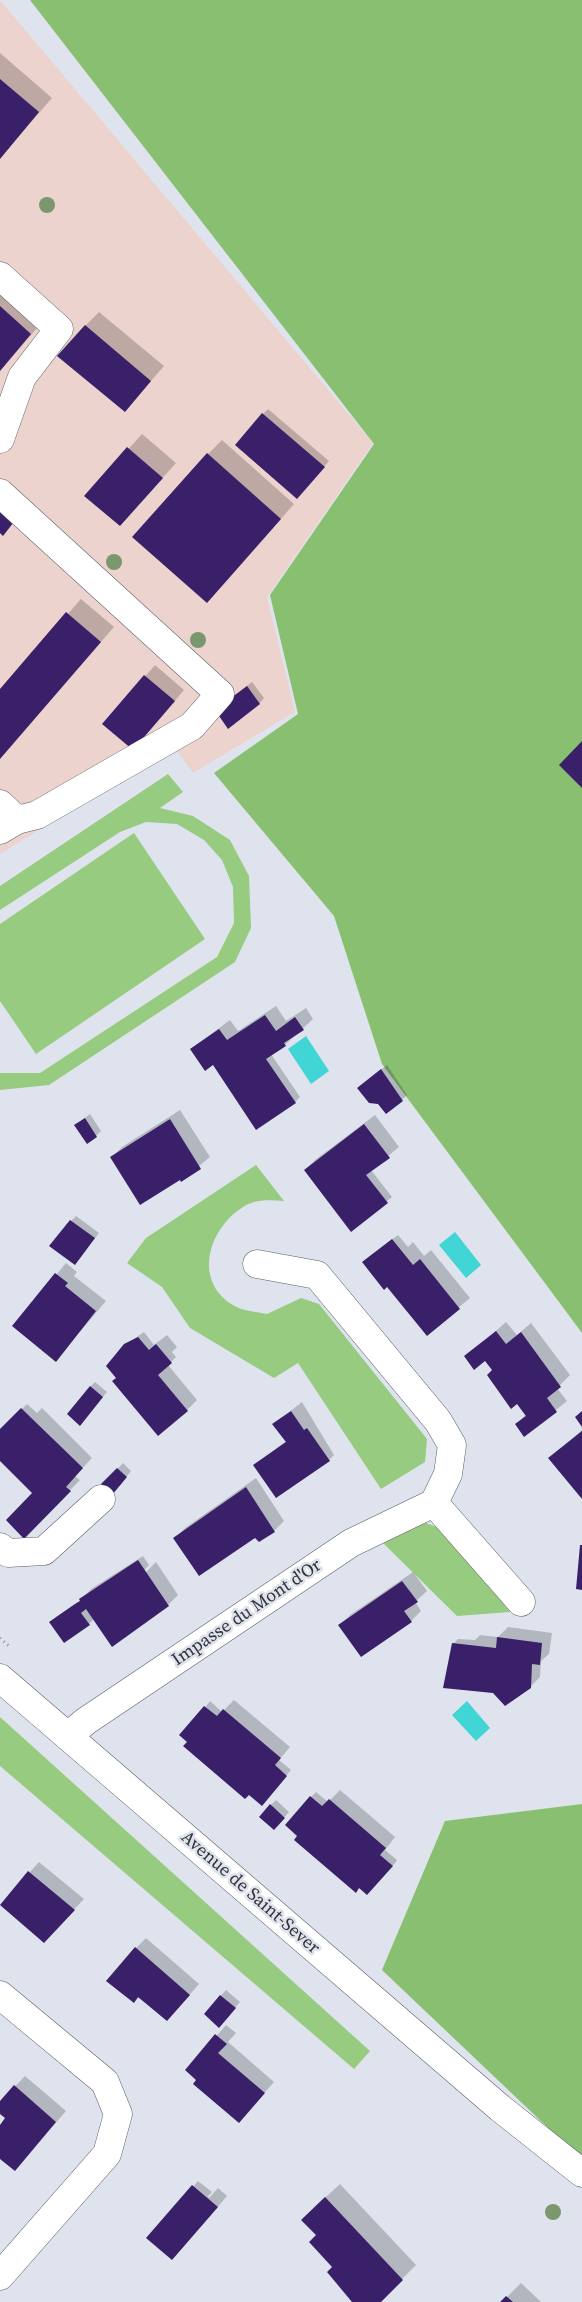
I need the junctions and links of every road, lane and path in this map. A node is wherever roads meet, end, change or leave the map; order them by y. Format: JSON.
{"nodes":[{"id":1,"x":0,"y":276,"type":"edge"},
{"id":2,"x":0,"y":439,"type":"edge"},
{"id":3,"x":0,"y":493,"type":"edge"},
{"id":4,"x":6,"y":818,"type":"edge"},
{"id":5,"x":257,"y":1264,"type":"dead end"},
{"id":6,"x":101,"y":1499,"type":"dead end"},
{"id":7,"x":434,"y":1503,"type":"junction"},
{"id":8,"x":0,"y":1547,"type":"edge"},
{"id":9,"x":520,"y":1602,"type":"dead end"},
{"id":10,"x":0,"y":1678,"type":"edge"},
{"id":11,"x":68,"y":1736,"type":"junction"},
{"id":12,"x":0,"y":1995,"type":"edge"},
{"id":13,"x":500,"y":2108,"type":"junction"},
{"id":14,"x":582,"y":2174,"type":"edge"},
{"id":15,"x":582,"y":2185,"type":"edge"},
{"id":16,"x":0,"y":2276,"type":"edge"}],
"edges":[{"from":1,"to":2,"type":"street"},
{"from":3,"to":4,"type":"street"},
{"from":5,"to":7,"type":"street"},
{"from":6,"to":8,"type":"street"},
{"from":7,"to":9,"type":"street"},
{"from":7,"to":11,"type":"street","name":"Impasse du Mont d'Or"},
{"from":10,"to":11,"type":"street","name":"Avenue de Saint-Sever"},
{"from":11,"to":13,"type":"street","name":"Avenue de Saint-Sever"},
{"from":12,"to":16,"type":"street"},
{"from":13,"to":14,"type":"street","name":"Avenue de Saint-Sever"},
{"from":13,"to":15,"type":"street","name":"Avenue de Saint-Sever"}]}
